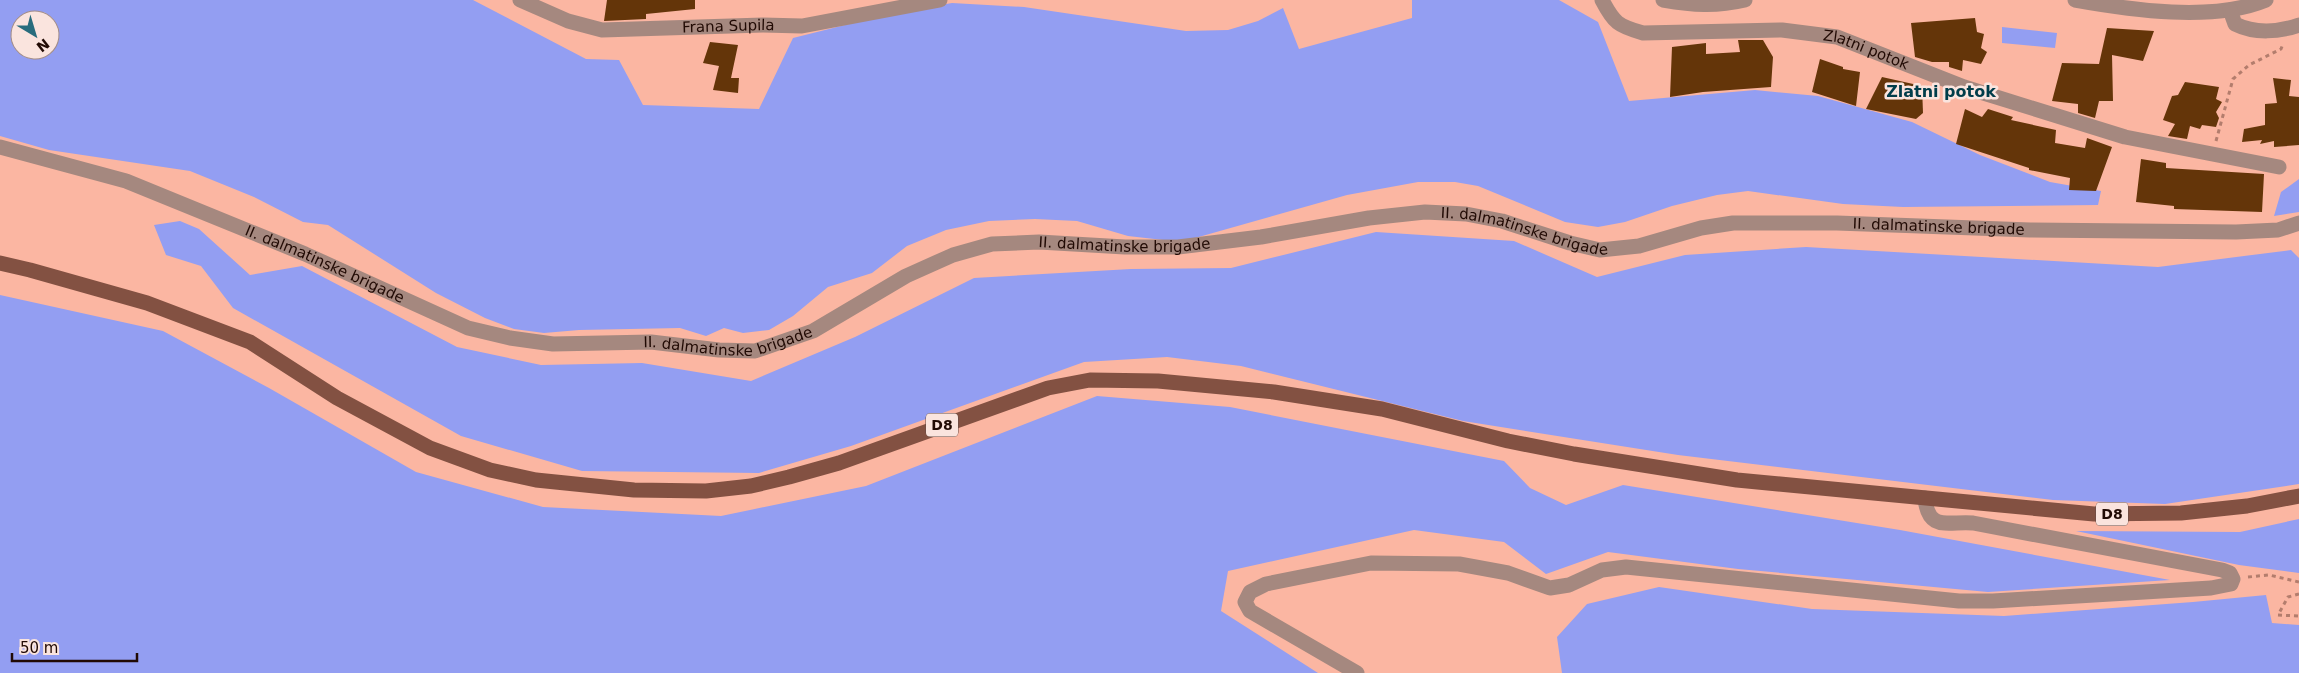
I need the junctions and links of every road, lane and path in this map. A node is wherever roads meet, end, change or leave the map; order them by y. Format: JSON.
{"nodes":[{"id":1,"x":520,"y":0,"type":"edge"},
{"id":2,"x":940,"y":0,"type":"edge"},
{"id":3,"x":1602,"y":0,"type":"edge"},
{"id":4,"x":1663,"y":0,"type":"edge"},
{"id":5,"x":1745,"y":0,"type":"edge"},
{"id":6,"x":2075,"y":0,"type":"edge"},
{"id":7,"x":2266,"y":0,"type":"edge"},
{"id":8,"x":2230,"y":10,"type":"junction"},
{"id":9,"x":2292,"y":27,"type":"edge"},
{"id":10,"x":0,"y":147,"type":"edge"},
{"id":11,"x":2212,"y":155,"type":"junction"},
{"id":12,"x":2279,"y":167,"type":"dead end"},
{"id":13,"x":2299,"y":223,"type":"edge"},
{"id":14,"x":0,"y":263,"type":"edge"},
{"id":15,"x":2299,"y":496,"type":"edge"},
{"id":16,"x":1925,"y":498,"type":"junction"},
{"id":17,"x":2233,"y":579,"type":"junction"},
{"id":18,"x":2299,"y":582,"type":"edge"},
{"id":19,"x":2299,"y":594,"type":"edge"},
{"id":20,"x":2299,"y":616,"type":"edge"},
{"id":21,"x":1357,"y":673,"type":"edge"}],
"edges":[{"from":1,"to":2,"type":"street","name":"Frana Supila"},
{"from":3,"to":11,"type":"street","name":"Zlatni potok"},
{"from":4,"to":5,"type":"street"},
{"from":6,"to":8,"type":"street"},
{"from":7,"to":8,"type":"street"},
{"from":8,"to":9,"type":"street"},
{"from":9,"to":11,"type":"path"},
{"from":10,"to":13,"type":"street","name":"II. dalmatinske brigade"},
{"from":11,"to":12,"type":"street","name":"Zlatni potok"},
{"from":14,"to":16,"type":"main road","number":"D8"},
{"from":15,"to":16,"type":"main road","number":"D8"},
{"from":16,"to":17,"type":"street"},
{"from":17,"to":18,"type":"path"},
{"from":17,"to":21,"type":"street"},
{"from":19,"to":20,"type":"path"}]}
